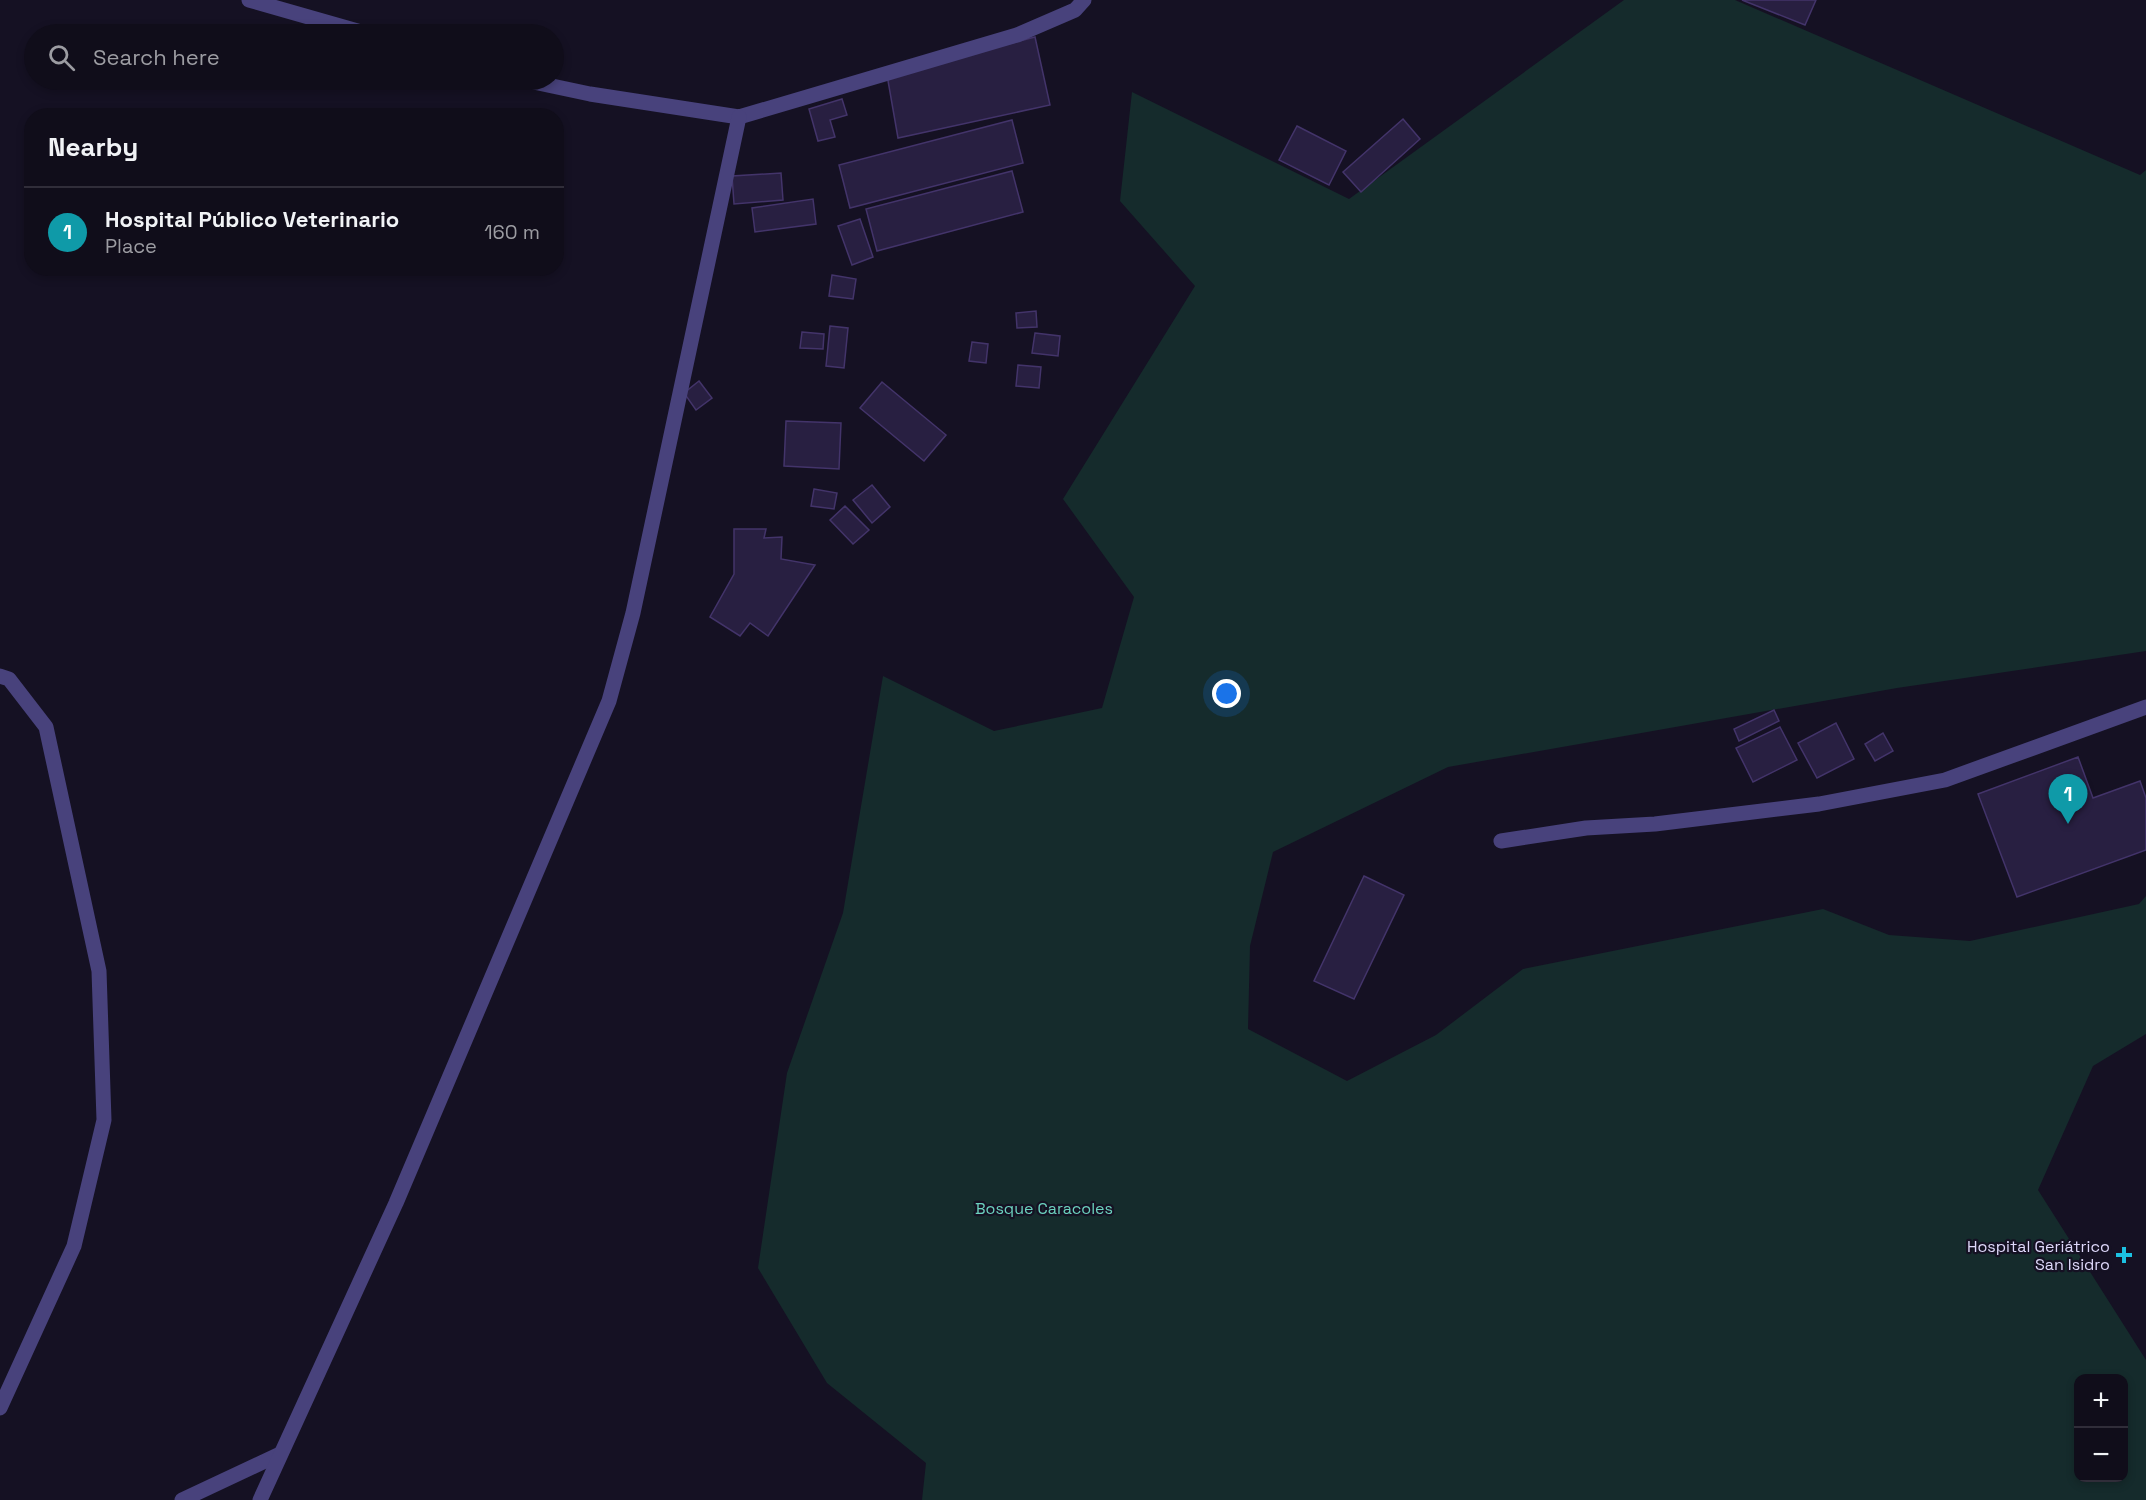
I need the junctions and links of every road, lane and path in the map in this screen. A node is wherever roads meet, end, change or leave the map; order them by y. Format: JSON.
{"nodes":[{"id":1,"x":249,"y":0,"type":"edge"},
{"id":2,"x":1084,"y":0,"type":"edge"},
{"id":3,"x":333,"y":24,"type":"edge"},
{"id":4,"x":564,"y":88,"type":"edge"},
{"id":5,"x":739,"y":117,"type":"junction"},
{"id":6,"x":0,"y":676,"type":"edge"},
{"id":7,"x":2146,"y":707,"type":"edge"},
{"id":8,"x":1501,"y":841,"type":"dead end"},
{"id":9,"x":0,"y":1408,"type":"edge"},
{"id":10,"x":280,"y":1454,"type":"junction"},
{"id":11,"x":182,"y":1500,"type":"edge"},
{"id":12,"x":260,"y":1500,"type":"edge"}],
"edges":[{"from":1,"to":3,"type":"street"},
{"from":2,"to":5,"type":"street"},
{"from":4,"to":5,"type":"street"},
{"from":5,"to":10,"type":"street"},
{"from":6,"to":9,"type":"street"},
{"from":7,"to":8,"type":"street"},
{"from":10,"to":11,"type":"street"},
{"from":10,"to":12,"type":"street"}]}
